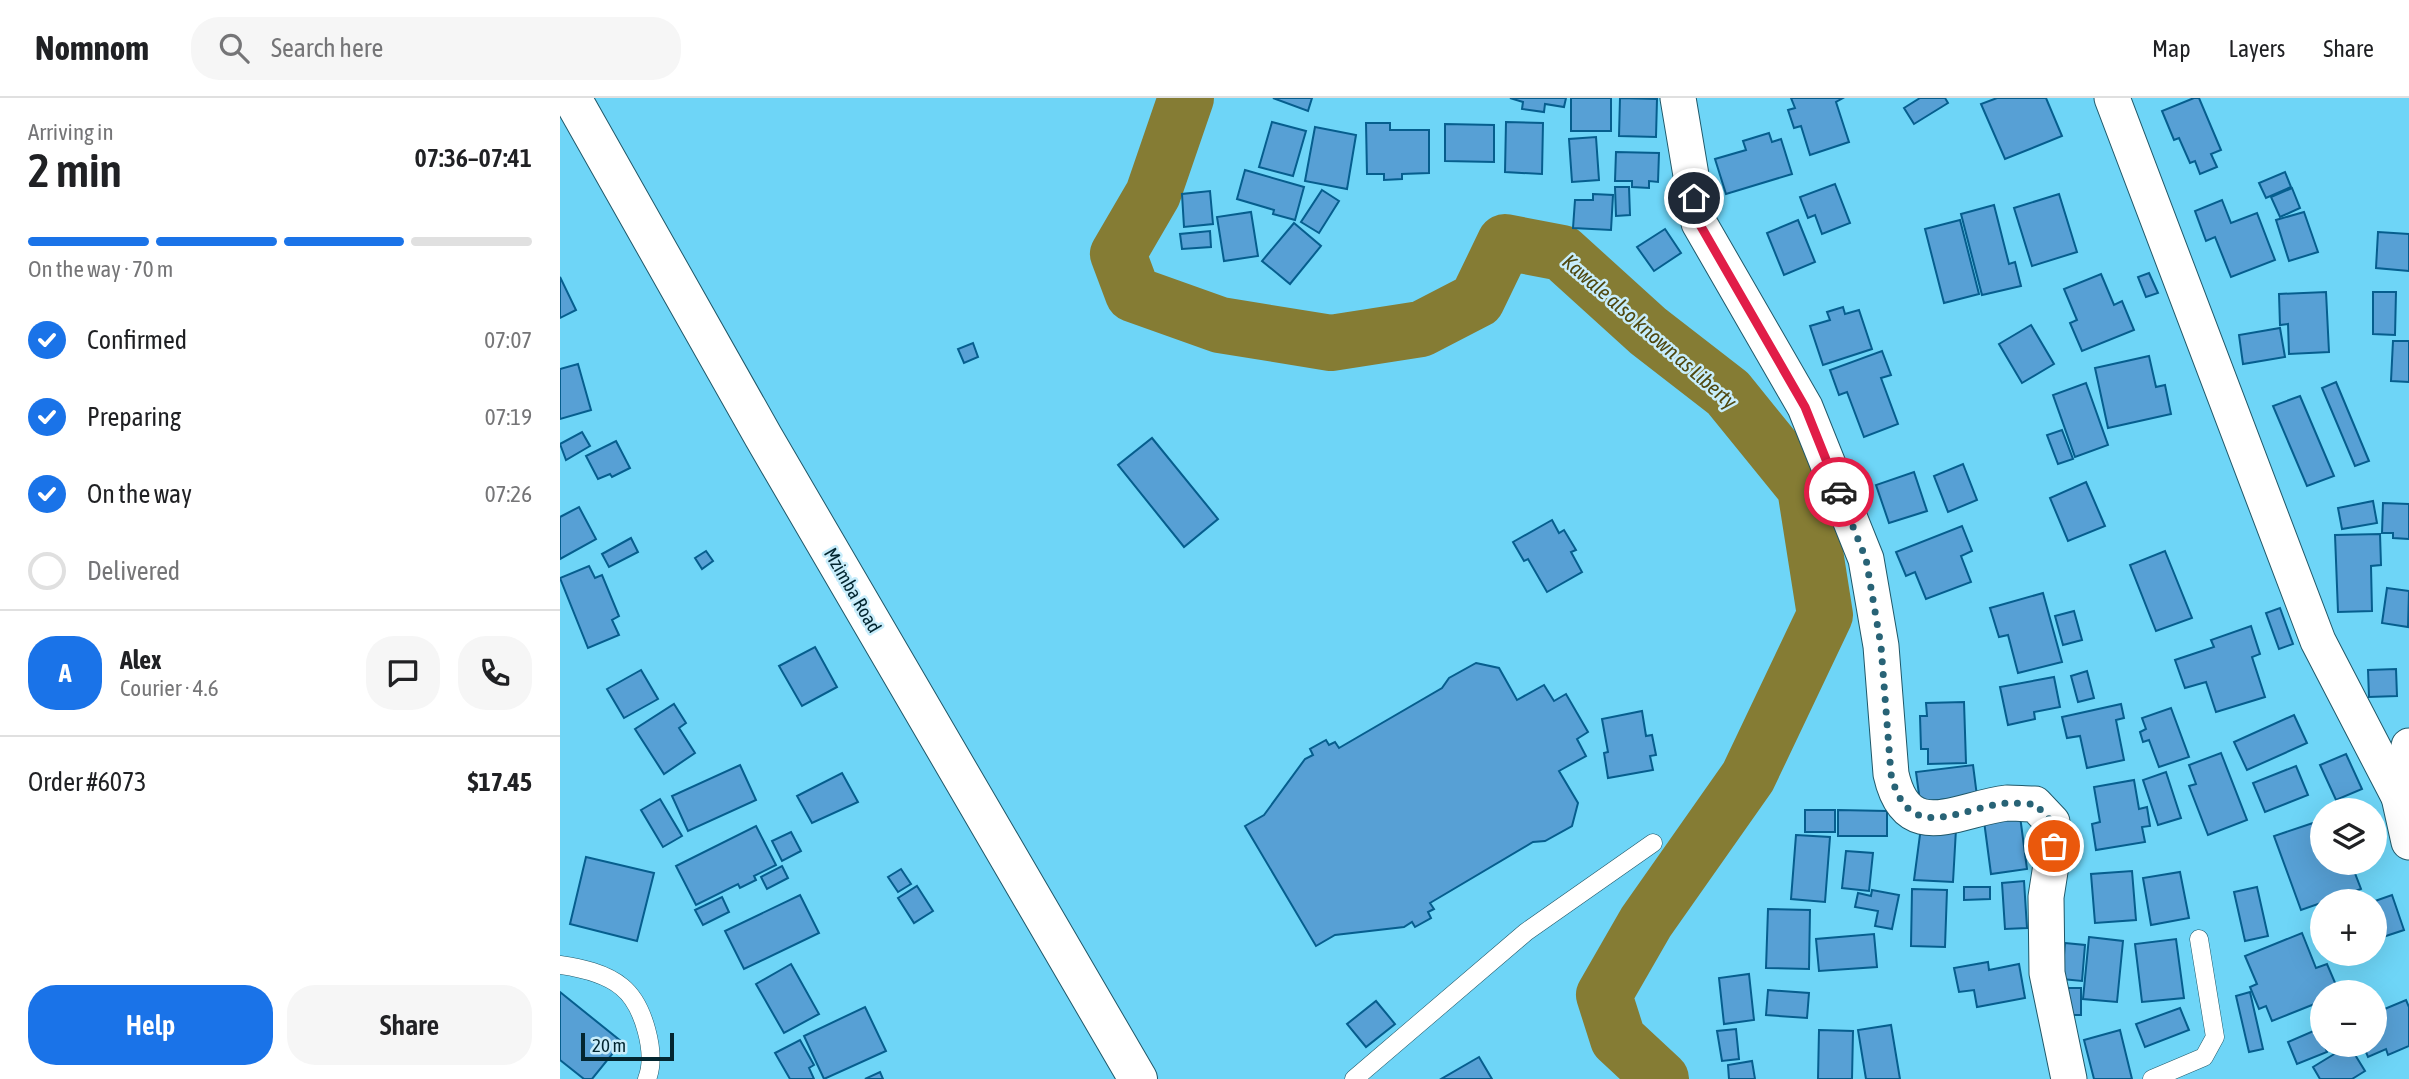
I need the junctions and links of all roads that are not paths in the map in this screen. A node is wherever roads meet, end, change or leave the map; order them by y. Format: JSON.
{"nodes":[{"id":1,"x":572,"y":98,"type":"edge"},
{"id":2,"x":1678,"y":98,"type":"edge"},
{"id":3,"x":2112,"y":98,"type":"edge"},
{"id":4,"x":2409,"y":746,"type":"edge"},
{"id":5,"x":2399,"y":797,"type":"junction"},
{"id":6,"x":2409,"y":842,"type":"edge"},
{"id":7,"x":1653,"y":844,"type":"dead end"},
{"id":8,"x":2199,"y":939,"type":"dead end"},
{"id":9,"x":560,"y":965,"type":"edge"},
{"id":10,"x":647,"y":1079,"type":"edge"},
{"id":11,"x":1138,"y":1079,"type":"edge"},
{"id":12,"x":1354,"y":1079,"type":"edge"},
{"id":13,"x":2069,"y":1079,"type":"edge"},
{"id":14,"x":2152,"y":1079,"type":"edge"}],
"edges":[{"from":1,"to":11,"type":"street","name":"Mzimba Road"},
{"from":2,"to":13,"type":"street"},
{"from":3,"to":5,"type":"street"},
{"from":4,"to":5,"type":"street"},
{"from":5,"to":6,"type":"street"},
{"from":7,"to":12,"type":"lane"},
{"from":8,"to":14,"type":"lane"},
{"from":9,"to":10,"type":"lane"}]}
